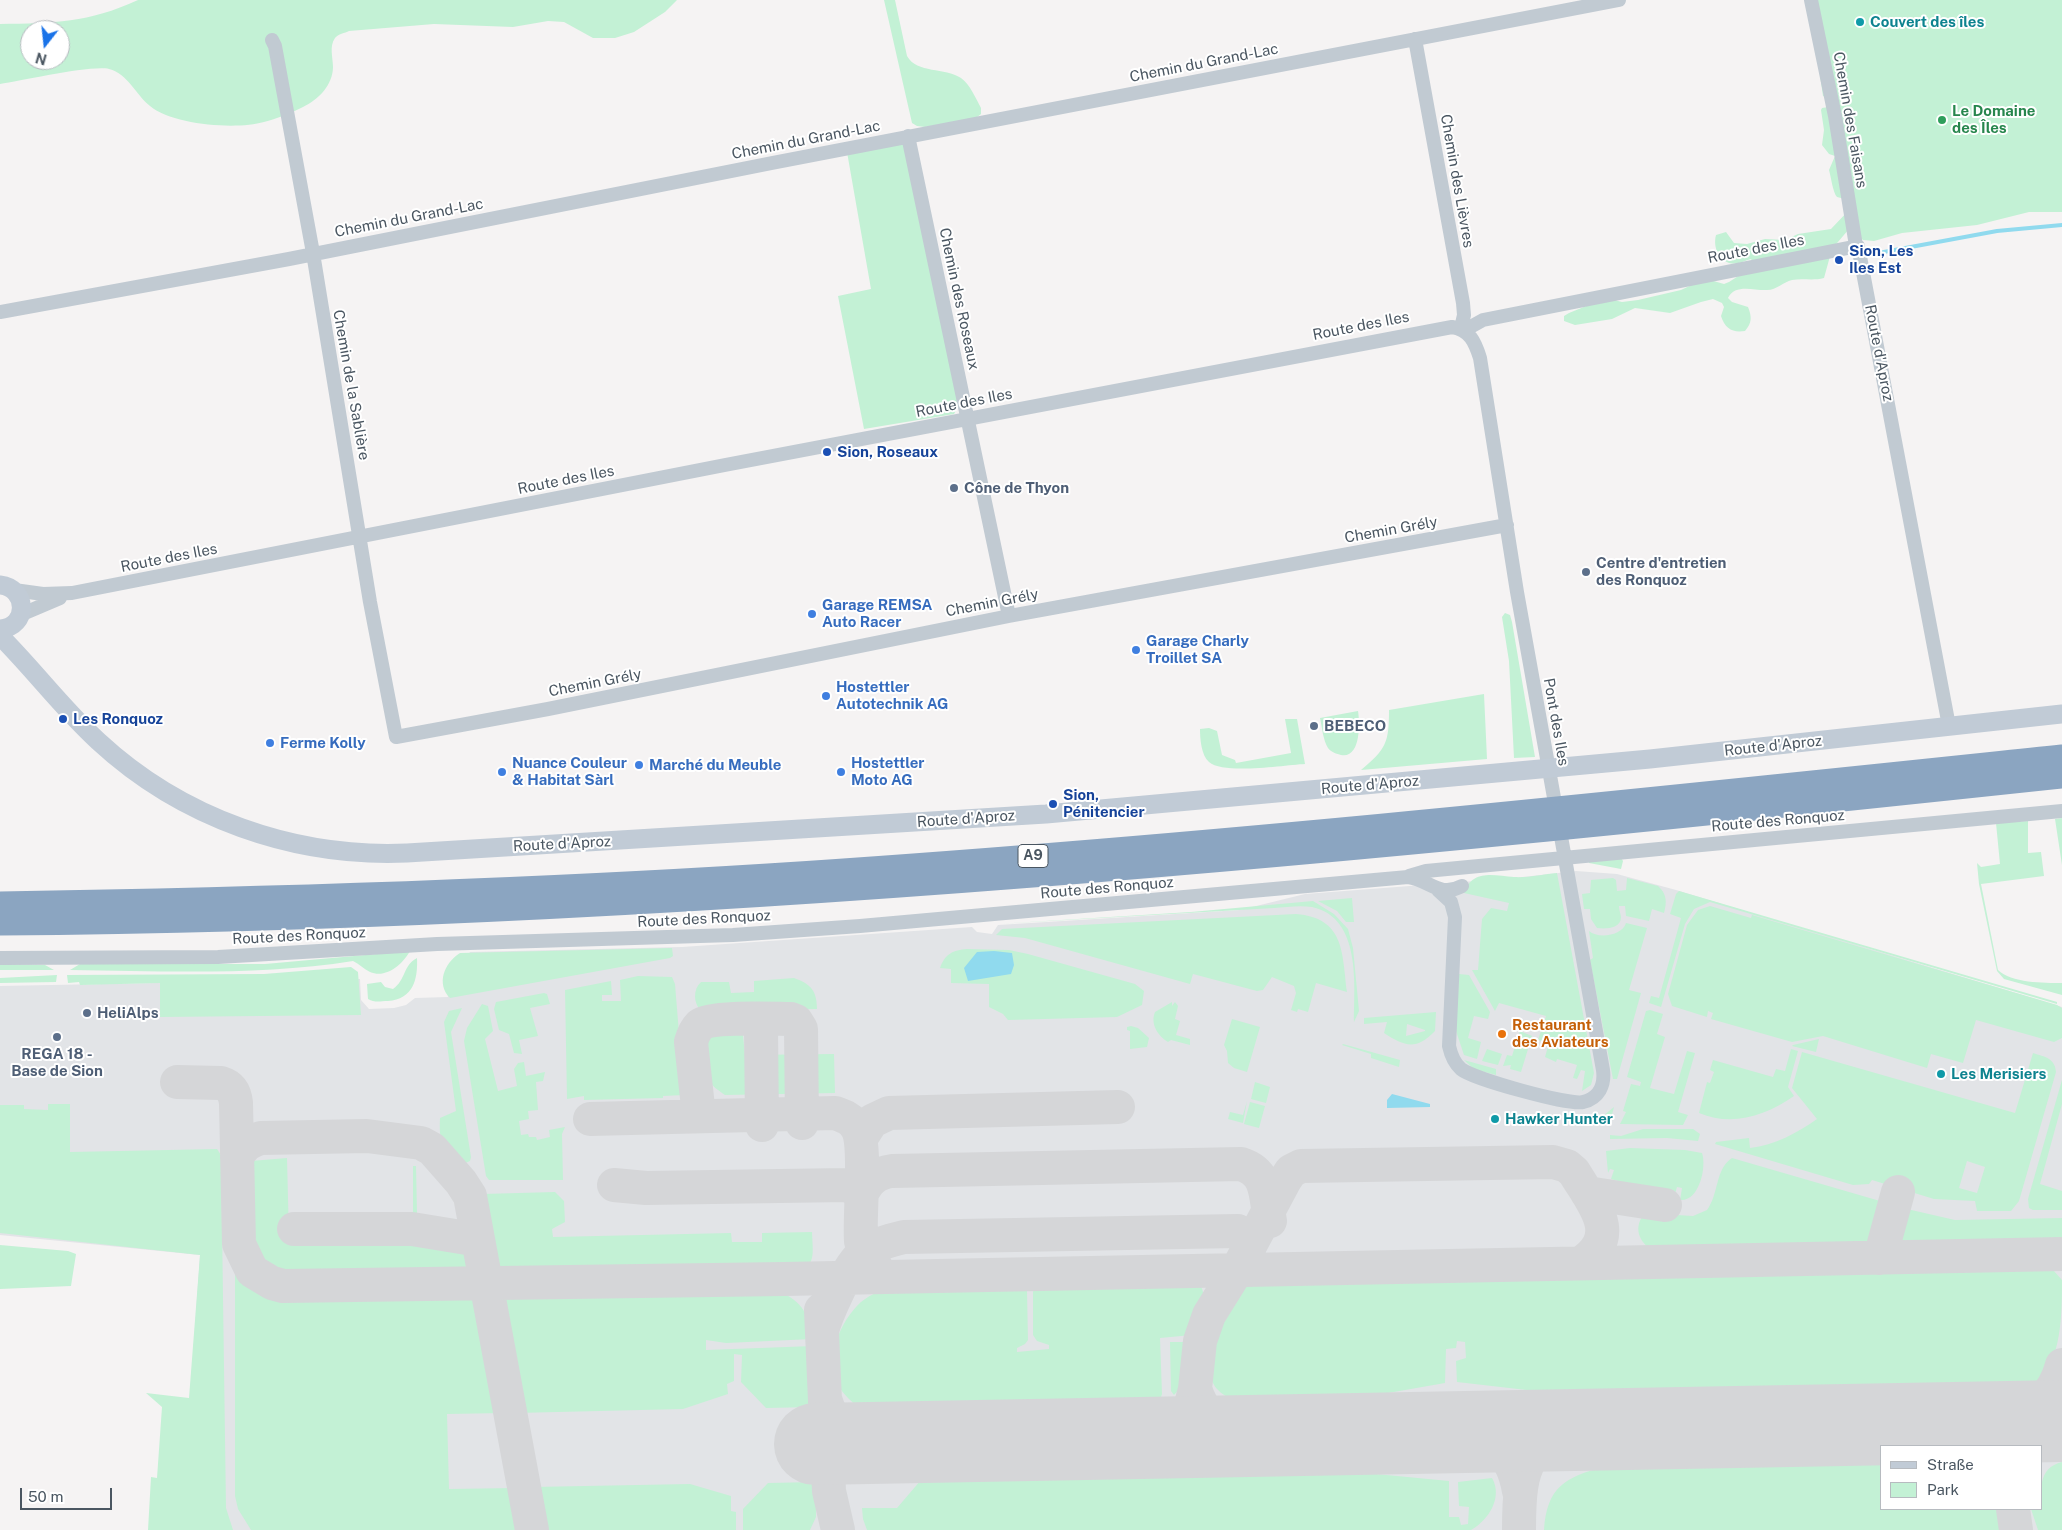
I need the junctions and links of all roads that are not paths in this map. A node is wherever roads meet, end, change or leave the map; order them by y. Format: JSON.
{"nodes":[{"id":1,"x":1619,"y":0,"type":"edge"},
{"id":2,"x":1812,"y":0,"type":"edge"},
{"id":3,"x":1415,"y":39,"type":"junction"},
{"id":4,"x":272,"y":40,"type":"dead end"},
{"id":5,"x":908,"y":136,"type":"junction"},
{"id":6,"x":1857,"y":246,"type":"junction"},
{"id":7,"x":313,"y":253,"type":"junction"},
{"id":8,"x":0,"y":312,"type":"edge"},
{"id":9,"x":1463,"y":329,"type":"junction"},
{"id":10,"x":968,"y":419,"type":"junction"},
{"id":11,"x":1507,"y":525,"type":"junction"},
{"id":12,"x":360,"y":538,"type":"junction"},
{"id":13,"x":4,"y":586,"type":"edge"},
{"id":14,"x":72,"y":593,"type":"junction"},
{"id":15,"x":1009,"y":616,"type":"junction"},
{"id":16,"x":12,"y":622,"type":"edge"},
{"id":17,"x":0,"y":636,"type":"edge"},
{"id":18,"x":38,"y":676,"type":"junction"},
{"id":19,"x":2062,"y":714,"type":"edge"},
{"id":20,"x":1949,"y":726,"type":"junction"},
{"id":21,"x":396,"y":736,"type":"joint"},
{"id":22,"x":2062,"y":757,"type":"edge"},
{"id":23,"x":2062,"y":776,"type":"edge"},
{"id":24,"x":2062,"y":811,"type":"edge"},
{"id":25,"x":1497,"y":865,"type":"junction"},
{"id":26,"x":1467,"y":867,"type":"junction"},
{"id":27,"x":1408,"y":877,"type":"junction"},
{"id":28,"x":1462,"y":886,"type":"junction"},
{"id":29,"x":1438,"y":890,"type":"junction"},
{"id":30,"x":0,"y":904,"type":"edge"},
{"id":31,"x":1454,"y":910,"type":"junction"},
{"id":32,"x":5,"y":924,"type":"edge"},
{"id":33,"x":0,"y":958,"type":"edge"},
{"id":34,"x":1572,"y":1103,"type":"joint"}],
"edges":[{"from":1,"to":3,"type":"street","name":"Chemin du Grand-Lac"},
{"from":2,"to":6,"type":"street","name":"Chemin des Faisans"},
{"from":3,"to":5,"type":"street","name":"Chemin du Grand-Lac"},
{"from":3,"to":9,"type":"street","name":"Chemin des Lièvres"},
{"from":4,"to":7,"type":"street","name":"Chemin de la Sablière"},
{"from":5,"to":7,"type":"street","name":"Chemin du Grand-Lac"},
{"from":5,"to":10,"type":"street","name":"Chemin des Roseaux"},
{"from":6,"to":9,"type":"street","name":"Route des Iles"},
{"from":6,"to":20,"type":"street","name":"Route d'Aproz"},
{"from":7,"to":8,"type":"street","name":"Chemin du Grand-Lac"},
{"from":7,"to":12,"type":"street","name":"Chemin de la Sablière"},
{"from":9,"to":10,"type":"street","name":"Route des Iles"},
{"from":9,"to":11,"type":"street","name":"Pont des Iles"},
{"from":10,"to":12,"type":"street","name":"Route des Iles"},
{"from":10,"to":15,"type":"street","name":"Chemin des Roseaux"},
{"from":11,"to":15,"type":"street","name":"Chemin Grély"},
{"from":11,"to":34,"type":"street","name":"Pont des Iles"},
{"from":12,"to":14,"type":"street","name":"Route des Iles"},
{"from":12,"to":21,"type":"street","name":"Chemin de la Sablière"},
{"from":13,"to":14,"type":"street","name":"Route des Iles"},
{"from":13,"to":16,"type":"street","name":"Route d'Aproz"},
{"from":14,"to":16,"type":"street","name":"Route des Iles"},
{"from":15,"to":21,"type":"street","name":"Chemin Grély"},
{"from":16,"to":18,"type":"street","name":"Route d'Aproz"},
{"from":17,"to":18,"type":"street","name":"Route d'Aproz"},
{"from":18,"to":20,"type":"street","name":"Route d'Aproz"},
{"from":19,"to":20,"type":"street","name":"Route d'Aproz"},
{"from":22,"to":30,"type":"highway","number":"A9"},
{"from":23,"to":32,"type":"highway","number":"A9"},
{"from":24,"to":25,"type":"street","name":"Route des Ronquoz"},
{"from":25,"to":26,"type":"street","name":"Route des Ronquoz"},
{"from":25,"to":28,"type":"street","name":"Route des Ronquoz"},
{"from":26,"to":27,"type":"street","name":"Route des Ronquoz"},
{"from":26,"to":29,"type":"street"},
{"from":27,"to":29,"type":"street","name":"Route des Ronquoz"},
{"from":27,"to":33,"type":"street","name":"Route des Ronquoz"},
{"from":28,"to":29,"type":"street"},
{"from":28,"to":31,"type":"street","name":"Route des Ronquoz"},
{"from":29,"to":31,"type":"street"},
{"from":31,"to":34,"type":"street","name":"Route des Ronquoz"}]}
